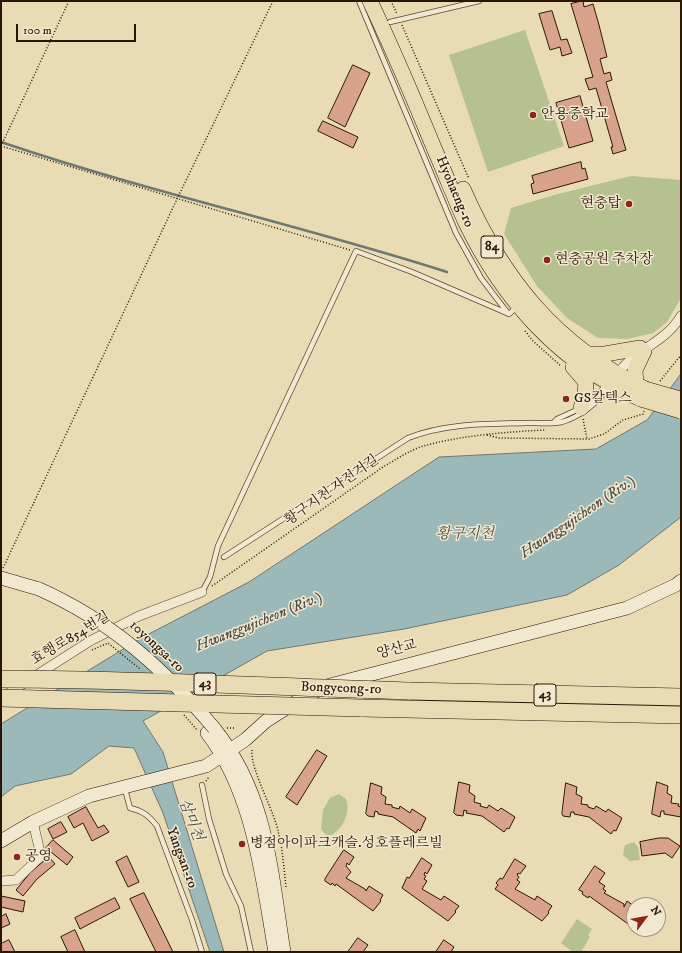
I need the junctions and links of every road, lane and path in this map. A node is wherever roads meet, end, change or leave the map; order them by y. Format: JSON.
{"nodes":[{"id":1,"x":69,"y":1,"type":"edge"},
{"id":2,"x":273,"y":1,"type":"edge"},
{"id":3,"x":359,"y":1,"type":"edge"},
{"id":4,"x":370,"y":1,"type":"edge"},
{"id":5,"x":382,"y":1,"type":"edge"},
{"id":6,"x":391,"y":1,"type":"edge"},
{"id":7,"x":479,"y":1,"type":"edge"},
{"id":8,"x":395,"y":21,"type":"junction"},
{"id":9,"x":422,"y":107,"type":"junction"},
{"id":10,"x":1,"y":145,"type":"edge"},
{"id":11,"x":461,"y":186,"type":"junction"},
{"id":12,"x":177,"y":198,"type":"junction"},
{"id":13,"x":356,"y":251,"type":"junction"},
{"id":14,"x":514,"y":310,"type":"junction"},
{"id":15,"x":681,"y":316,"type":"edge"},
{"id":16,"x":550,"y":340,"type":"junction"},
{"id":17,"x":645,"y":348,"type":"junction"},
{"id":18,"x":584,"y":352,"type":"junction"},
{"id":19,"x":681,"y":355,"type":"edge"},
{"id":20,"x":567,"y":356,"type":"junction"},
{"id":21,"x":612,"y":378,"type":"junction"},
{"id":22,"x":645,"y":393,"type":"junction"},
{"id":23,"x":681,"y":400,"type":"edge"},
{"id":24,"x":681,"y":411,"type":"edge"},
{"id":25,"x":581,"y":415,"type":"junction"},
{"id":26,"x":548,"y":430,"type":"dead end"},
{"id":27,"x":485,"y":435,"type":"junction"},
{"id":28,"x":587,"y":439,"type":"junction"},
{"id":29,"x":224,"y":557,"type":"dead end"},
{"id":30,"x":1,"y":574,"type":"edge"},
{"id":31,"x":681,"y":580,"type":"edge"},
{"id":32,"x":1,"y":586,"type":"edge"},
{"id":33,"x":36,"y":592,"type":"junction"},
{"id":34,"x":202,"y":592,"type":"junction"},
{"id":35,"x":1,"y":679,"type":"edge"},
{"id":36,"x":681,"y":697,"type":"edge"},
{"id":37,"x":1,"y":698,"type":"edge"},
{"id":38,"x":624,"y":714,"type":"junction"},
{"id":39,"x":681,"y":715,"type":"edge"},
{"id":40,"x":681,"y":724,"type":"edge"},
{"id":41,"x":236,"y":728,"type":"dead end"},
{"id":42,"x":216,"y":730,"type":"junction"},
{"id":43,"x":226,"y":753,"type":"junction"},
{"id":44,"x":202,"y":785,"type":"dead end"},
{"id":45,"x":130,"y":786,"type":"junction"},
{"id":46,"x":244,"y":790,"type":"junction"},
{"id":47,"x":33,"y":822,"type":"junction"},
{"id":48,"x":1,"y":841,"type":"edge"},
{"id":49,"x":1,"y":881,"type":"edge"},
{"id":50,"x":202,"y":952,"type":"edge"},
{"id":51,"x":250,"y":952,"type":"edge"},
{"id":52,"x":274,"y":952,"type":"edge"},
{"id":53,"x":284,"y":952,"type":"edge"}],
"edges":[{"from":1,"to":10,"type":"path"},
{"from":2,"to":12,"type":"path"},
{"from":3,"to":14,"type":"lane"},
{"from":4,"to":9,"type":"main road","name":"Hyohaeng-ro","number":"84"},
{"from":5,"to":8,"type":"main road","name":"Hyohaeng-ro","number":"84"},
{"from":6,"to":8,"type":"path"},
{"from":7,"to":8,"type":"lane"},
{"from":8,"to":9,"type":"main road","name":"Hyohaeng-ro","number":"84"},
{"from":8,"to":11,"type":"path"},
{"from":9,"to":11,"type":"main road","name":"Hyohaeng-ro","number":"84"},
{"from":10,"to":12,"type":"path"},
{"from":11,"to":14,"type":"main road","name":"Hyohaeng-ro","number":"84"},
{"from":11,"to":18,"type":"main road","name":"Hyohaeng-ro","number":"84"},
{"from":12,"to":13,"type":"path"},
{"from":12,"to":30,"type":"path"},
{"from":13,"to":14,"type":"lane"},
{"from":13,"to":34,"type":"lane"},
{"from":14,"to":16,"type":"main road","name":"Hyohaeng-ro","number":"84"},
{"from":15,"to":17,"type":"street"},
{"from":16,"to":18,"type":"main road"},
{"from":16,"to":20,"type":"main road","name":"Hyohaeng-ro","number":"84"},
{"from":17,"to":18,"type":"main road"},
{"from":17,"to":21,"type":"street"},
{"from":17,"to":22,"type":"main road"},
{"from":18,"to":21,"type":"main road","name":"Hyohaeng-ro","number":"84"},
{"from":19,"to":22,"type":"path","name":"황구지천 자전거길"},
{"from":20,"to":21,"type":"main road","name":"Hyohaeng-ro","number":"84"},
{"from":20,"to":25,"type":"main road"},
{"from":21,"to":22,"type":"main road","name":"Hyohaeng-ro","number":"84"},
{"from":21,"to":25,"type":"lane"},
{"from":22,"to":23,"type":"main road","number":"84","bridge":true},
{"from":22,"to":24,"type":"main road","name":"Hyohaeng-ro","number":"84","bridge":true},
{"from":22,"to":28,"type":"path","name":"황구지천 자전거길"},
{"from":25,"to":28,"type":"path"},
{"from":25,"to":29,"type":"lane"},
{"from":26,"to":27,"type":"path","name":"황구지천 자전거길"},
{"from":27,"to":28,"type":"path","name":"황구지천 자전거길"},
{"from":27,"to":34,"type":"path","name":"황구지천 자전거길"},
{"from":30,"to":33,"type":"street","name":"10yongsa-ro"},
{"from":31,"to":43,"type":"street","name":"양산교"},
{"from":32,"to":33,"type":"street","name":"10yongsa-ro"},
{"from":33,"to":42,"type":"street","name":"10yongsa-ro","bridge":true},
{"from":34,"to":37,"type":"street","name":"효행로854번길"},
{"from":35,"to":36,"type":"highway","name":"Bongyeong-ro","number":"43","bridge":true},
{"from":37,"to":38,"type":"highway","name":"Bongyeong-ro","number":"43","bridge":true},
{"from":38,"to":39,"type":"highway","name":"Bongyeong-ro","number":"43"},
{"from":38,"to":40,"type":"highway"},
{"from":41,"to":42,"type":"path"},
{"from":42,"to":43,"type":"street","name":"10yongsa-ro"},
{"from":43,"to":45,"type":"street","name":"양산교"},
{"from":43,"to":46,"type":"street","name":"10yongsa-ro"},
{"from":44,"to":51,"type":"lane"},
{"from":45,"to":47,"type":"street","name":"양산교"},
{"from":45,"to":50,"type":"lane","name":"Yangsan-ro"},
{"from":46,"to":52,"type":"street","name":"10yongsa-ro"},
{"from":46,"to":53,"type":"street","name":"10yongsa-ro"},
{"from":47,"to":48,"type":"street","name":"양산교"},
{"from":47,"to":49,"type":"street"}]}
